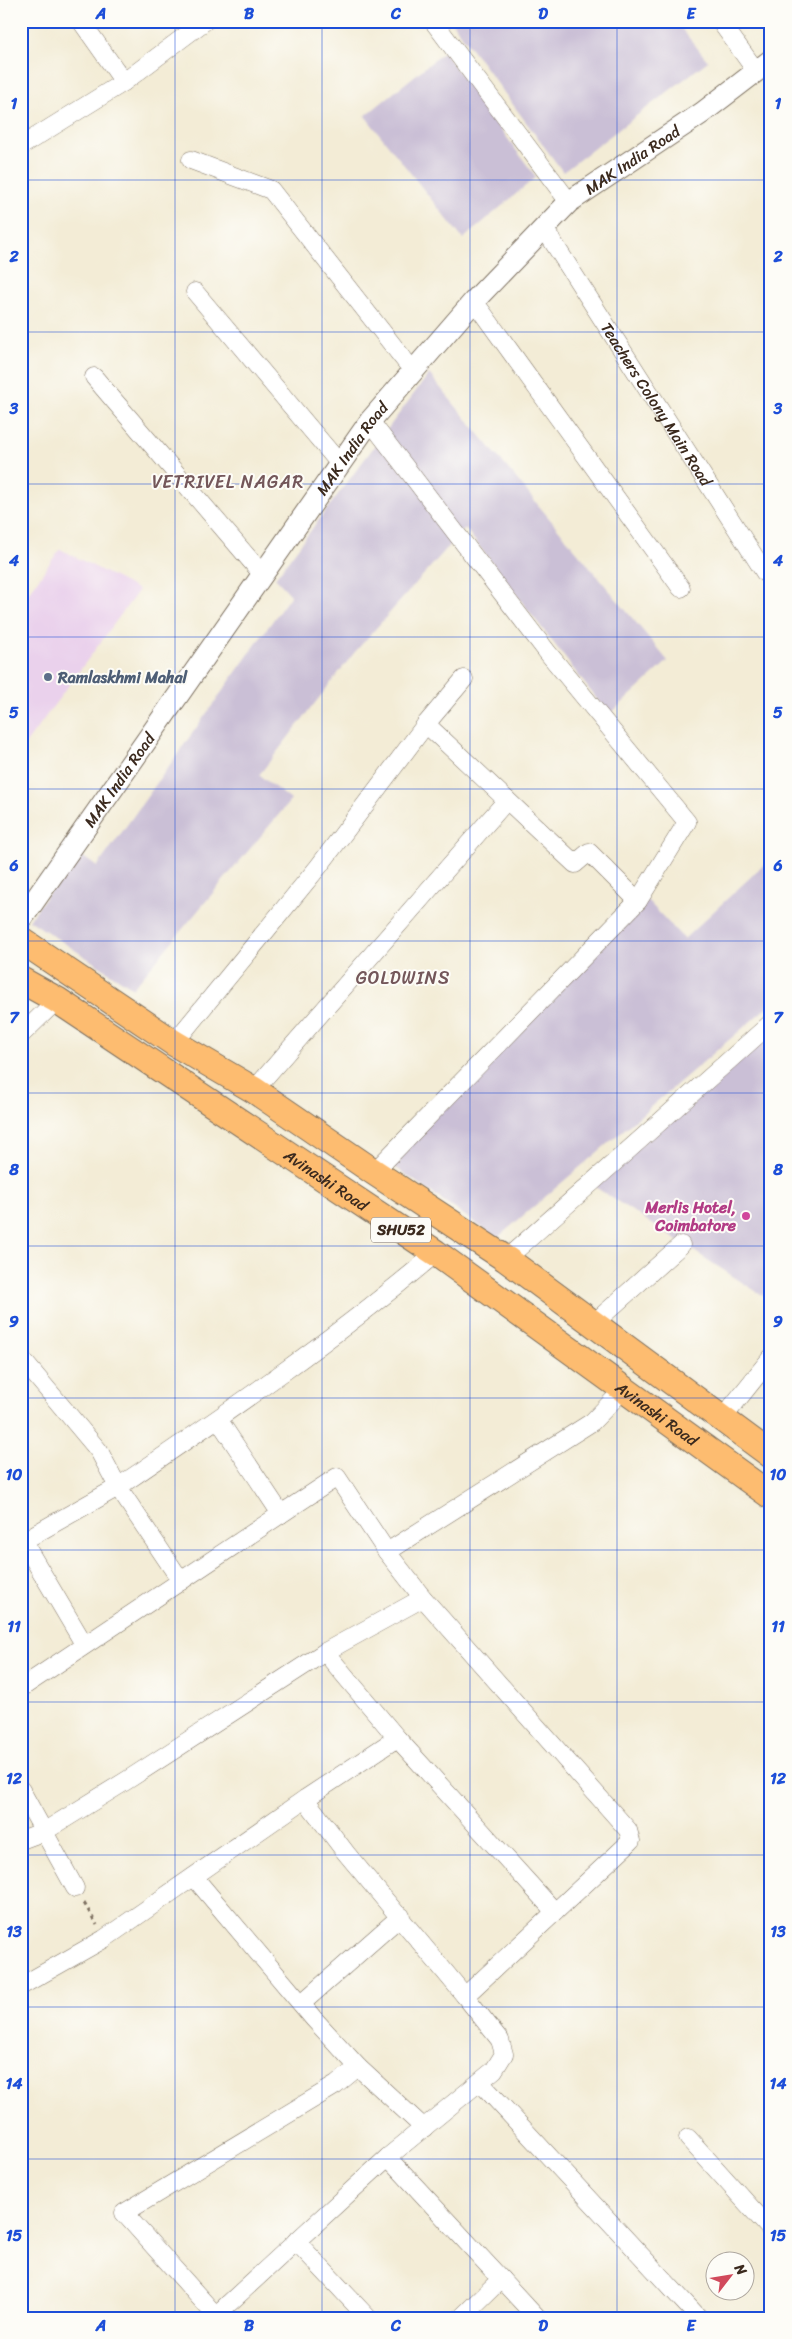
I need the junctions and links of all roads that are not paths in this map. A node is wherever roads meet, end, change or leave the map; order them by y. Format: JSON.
{"nodes":[{"id":1,"x":81,"y":21,"type":"edge"},
{"id":2,"x":204,"y":21,"type":"edge"},
{"id":3,"x":433,"y":21,"type":"edge"},
{"id":4,"x":720,"y":21,"type":"edge"},
{"id":5,"x":764,"y":65,"type":"edge"},
{"id":6,"x":124,"y":82,"type":"junction"},
{"id":7,"x":23,"y":142,"type":"edge"},
{"id":8,"x":191,"y":160,"type":"dead end"},
{"id":9,"x":569,"y":202,"type":"junction"},
{"id":10,"x":544,"y":228,"type":"junction"},
{"id":11,"x":195,"y":292,"type":"dead end"},
{"id":12,"x":474,"y":300,"type":"junction"},
{"id":13,"x":414,"y":371,"type":"junction"},
{"id":14,"x":94,"y":377,"type":"dead end"},
{"id":15,"x":370,"y":421,"type":"junction"},
{"id":16,"x":340,"y":464,"type":"junction"},
{"id":17,"x":771,"y":569,"type":"edge"},
{"id":18,"x":263,"y":575,"type":"junction"},
{"id":19,"x":681,"y":588,"type":"dead end"},
{"id":20,"x":464,"y":679,"type":"dead end"},
{"id":21,"x":426,"y":724,"type":"junction"},
{"id":22,"x":507,"y":800,"type":"junction"},
{"id":23,"x":638,"y":901,"type":"junction"},
{"id":24,"x":21,"y":920,"type":"edge"},
{"id":25,"x":21,"y":940,"type":"edge"},
{"id":26,"x":21,"y":980,"type":"edge"},
{"id":27,"x":57,"y":1000,"type":"junction"},
{"id":28,"x":771,"y":1023,"type":"edge"},
{"id":29,"x":21,"y":1035,"type":"edge"},
{"id":30,"x":174,"y":1043,"type":"junction"},
{"id":31,"x":254,"y":1090,"type":"junction"},
{"id":32,"x":374,"y":1172,"type":"junction"},
{"id":33,"x":681,"y":1245,"type":"dead end"},
{"id":34,"x":436,"y":1252,"type":"junction"},
{"id":35,"x":506,"y":1259,"type":"junction"},
{"id":36,"x":593,"y":1324,"type":"junction"},
{"id":37,"x":21,"y":1358,"type":"edge"},
{"id":38,"x":771,"y":1358,"type":"edge"},
{"id":39,"x":623,"y":1390,"type":"junction"},
{"id":40,"x":218,"y":1419,"type":"junction"},
{"id":41,"x":722,"y":1419,"type":"junction"},
{"id":42,"x":771,"y":1455,"type":"edge"},
{"id":43,"x":118,"y":1487,"type":"junction"},
{"id":44,"x":771,"y":1496,"type":"edge"},
{"id":45,"x":281,"y":1514,"type":"junction"},
{"id":46,"x":22,"y":1540,"type":"edge"},
{"id":47,"x":387,"y":1552,"type":"junction"},
{"id":48,"x":182,"y":1581,"type":"junction"},
{"id":49,"x":423,"y":1598,"type":"junction"},
{"id":50,"x":84,"y":1644,"type":"junction"},
{"id":51,"x":325,"y":1652,"type":"junction"},
{"id":52,"x":21,"y":1688,"type":"edge"},
{"id":53,"x":397,"y":1738,"type":"junction"},
{"id":54,"x":21,"y":1790,"type":"edge"},
{"id":55,"x":305,"y":1799,"type":"junction"},
{"id":56,"x":45,"y":1831,"type":"junction"},
{"id":57,"x":21,"y":1840,"type":"edge"},
{"id":58,"x":194,"y":1877,"type":"junction"},
{"id":59,"x":75,"y":1888,"type":"road end"},
{"id":60,"x":555,"y":1912,"type":"junction"},
{"id":61,"x":400,"y":1916,"type":"junction"},
{"id":62,"x":21,"y":1986,"type":"edge"},
{"id":63,"x":465,"y":1996,"type":"junction"},
{"id":64,"x":302,"y":2003,"type":"junction"},
{"id":65,"x":358,"y":2068,"type":"junction"},
{"id":66,"x":480,"y":2082,"type":"junction"},
{"id":67,"x":424,"y":2128,"type":"junction"},
{"id":68,"x":688,"y":2138,"type":"dead end"},
{"id":69,"x":388,"y":2157,"type":"junction"},
{"id":70,"x":771,"y":2230,"type":"edge"},
{"id":71,"x":296,"y":2241,"type":"junction"},
{"id":72,"x":501,"y":2279,"type":"junction"},
{"id":73,"x":215,"y":2317,"type":"edge"},
{"id":74,"x":368,"y":2318,"type":"edge"},
{"id":75,"x":461,"y":2318,"type":"edge"},
{"id":76,"x":537,"y":2318,"type":"edge"},
{"id":77,"x":699,"y":2318,"type":"edge"}],
"edges":[{"from":1,"to":6,"type":"street"},
{"from":2,"to":6,"type":"street"},
{"from":3,"to":9,"type":"street"},
{"from":4,"to":5,"type":"street"},
{"from":5,"to":9,"type":"street","name":"MAK India Road"},
{"from":6,"to":7,"type":"street"},
{"from":8,"to":13,"type":"street"},
{"from":9,"to":10,"type":"street","name":"MAK India Road"},
{"from":10,"to":12,"type":"street","name":"MAK India Road"},
{"from":10,"to":17,"type":"street","name":"Teachers Colony Main Road"},
{"from":11,"to":16,"type":"street"},
{"from":12,"to":13,"type":"street","name":"MAK India Road"},
{"from":12,"to":19,"type":"street"},
{"from":13,"to":15,"type":"street","name":"MAK India Road"},
{"from":14,"to":18,"type":"street"},
{"from":15,"to":16,"type":"street","name":"MAK India Road"},
{"from":15,"to":23,"type":"street"},
{"from":16,"to":18,"type":"street","name":"MAK India Road"},
{"from":18,"to":24,"type":"street","name":"MAK India Road"},
{"from":20,"to":21,"type":"street"},
{"from":21,"to":22,"type":"street"},
{"from":21,"to":30,"type":"street"},
{"from":22,"to":23,"type":"street"},
{"from":22,"to":31,"type":"street"},
{"from":23,"to":32,"type":"street"},
{"from":25,"to":30,"type":"main road","name":"Avinashi Road","number":"SHU52"},
{"from":26,"to":27,"type":"main road","name":"Avinashi Road","number":"SHU52"},
{"from":27,"to":29,"type":"street"},
{"from":27,"to":34,"type":"main road","name":"Avinashi Road","number":"SHU52"},
{"from":28,"to":35,"type":"street"},
{"from":30,"to":31,"type":"main road","name":"Avinashi Road","number":"SHU52"},
{"from":31,"to":32,"type":"main road","name":"Avinashi Road","number":"SHU52"},
{"from":32,"to":35,"type":"main road","name":"Avinashi Road","number":"SHU52"},
{"from":33,"to":36,"type":"street"},
{"from":34,"to":39,"type":"main road","name":"Avinashi Road","number":"SHU52"},
{"from":34,"to":40,"type":"street"},
{"from":35,"to":36,"type":"main road","name":"Avinashi Road","number":"SHU52"},
{"from":36,"to":41,"type":"main road","name":"Avinashi Road","number":"SHU52"},
{"from":37,"to":43,"type":"street"},
{"from":38,"to":41,"type":"street"},
{"from":39,"to":44,"type":"main road","name":"Avinashi Road","number":"SHU52"},
{"from":39,"to":47,"type":"street"},
{"from":40,"to":43,"type":"street"},
{"from":40,"to":45,"type":"street"},
{"from":41,"to":42,"type":"main road","name":"Avinashi Road","number":"SHU52"},
{"from":43,"to":46,"type":"street"},
{"from":43,"to":48,"type":"street"},
{"from":45,"to":47,"type":"street"},
{"from":45,"to":48,"type":"street"},
{"from":46,"to":50,"type":"street"},
{"from":47,"to":49,"type":"street"},
{"from":48,"to":50,"type":"street"},
{"from":49,"to":51,"type":"street"},
{"from":49,"to":60,"type":"street"},
{"from":50,"to":52,"type":"street"},
{"from":51,"to":53,"type":"street"},
{"from":51,"to":56,"type":"street"},
{"from":53,"to":55,"type":"street"},
{"from":53,"to":60,"type":"street"},
{"from":54,"to":56,"type":"street"},
{"from":55,"to":58,"type":"street"},
{"from":55,"to":61,"type":"street"},
{"from":56,"to":57,"type":"street"},
{"from":56,"to":59,"type":"street"},
{"from":58,"to":62,"type":"street"},
{"from":58,"to":64,"type":"street"},
{"from":60,"to":63,"type":"street"},
{"from":61,"to":63,"type":"street"},
{"from":61,"to":64,"type":"street"},
{"from":63,"to":66,"type":"street"},
{"from":64,"to":65,"type":"street"},
{"from":65,"to":67,"type":"street"},
{"from":65,"to":73,"type":"street"},
{"from":66,"to":67,"type":"street"},
{"from":66,"to":77,"type":"street"},
{"from":67,"to":69,"type":"street"},
{"from":68,"to":70,"type":"street"},
{"from":69,"to":71,"type":"street"},
{"from":69,"to":72,"type":"street"},
{"from":71,"to":73,"type":"street"},
{"from":71,"to":74,"type":"street"},
{"from":72,"to":75,"type":"street"},
{"from":72,"to":76,"type":"street"}]}
